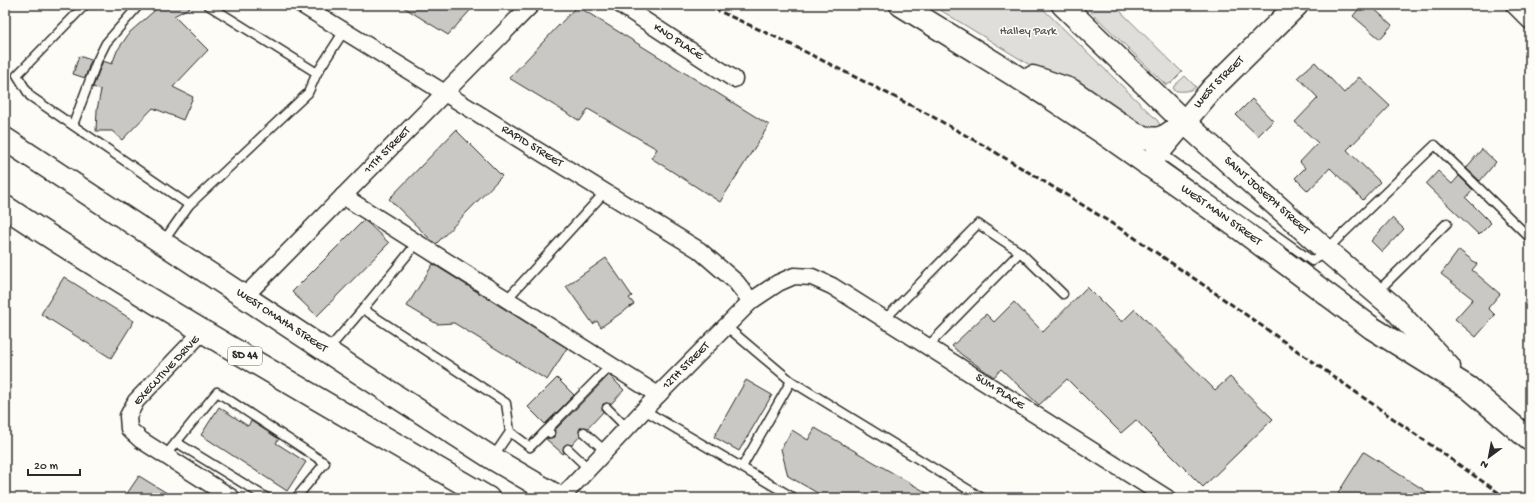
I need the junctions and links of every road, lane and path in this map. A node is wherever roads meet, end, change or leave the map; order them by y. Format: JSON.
{"nodes":[{"id":1,"x":85,"y":5,"type":"edge"},
{"id":2,"x":139,"y":5,"type":"edge"},
{"id":3,"x":208,"y":5,"type":"edge"},
{"id":4,"x":302,"y":5,"type":"edge"},
{"id":5,"x":531,"y":5,"type":"edge"},
{"id":6,"x":621,"y":5,"type":"edge"},
{"id":7,"x":901,"y":5,"type":"edge"},
{"id":8,"x":1514,"y":5,"type":"edge"},
{"id":9,"x":1068,"y":6,"type":"edge"},
{"id":10,"x":1292,"y":6,"type":"edge"},
{"id":11,"x":1530,"y":21,"type":"edge"},
{"id":12,"x":344,"y":31,"type":"junction"},
{"id":13,"x":317,"y":73,"type":"junction"},
{"id":14,"x":1014,"y":75,"type":"junction"},
{"id":15,"x":734,"y":79,"type":"dead end"},
{"id":16,"x":444,"y":93,"type":"junction"},
{"id":17,"x":1184,"y":122,"type":"junction"},
{"id":18,"x":72,"y":125,"type":"junction"},
{"id":19,"x":1135,"y":134,"type":"junction"},
{"id":20,"x":5,"y":139,"type":"edge"},
{"id":21,"x":1154,"y":158,"type":"junction"},
{"id":22,"x":605,"y":192,"type":"junction"},
{"id":23,"x":343,"y":196,"type":"junction"},
{"id":24,"x":189,"y":205,"type":"junction"},
{"id":25,"x":5,"y":207,"type":"edge"},
{"id":26,"x":1447,"y":222,"type":"dead end"},
{"id":27,"x":1530,"y":238,"type":"edge"},
{"id":28,"x":417,"y":242,"type":"junction"},
{"id":29,"x":162,"y":243,"type":"junction"},
{"id":30,"x":1326,"y":250,"type":"junction"},
{"id":31,"x":1020,"y":252,"type":"junction"},
{"id":32,"x":832,"y":286,"type":"joint"},
{"id":33,"x":1376,"y":293,"type":"junction"},
{"id":34,"x":1063,"y":294,"type":"dead end"},
{"id":35,"x":244,"y":297,"type":"junction"},
{"id":36,"x":507,"y":299,"type":"junction"},
{"id":37,"x":751,"y":301,"type":"junction"},
{"id":38,"x":363,"y":309,"type":"junction"},
{"id":39,"x":885,"y":319,"type":"junction"},
{"id":40,"x":727,"y":327,"type":"junction"},
{"id":41,"x":203,"y":331,"type":"junction"},
{"id":42,"x":928,"y":346,"type":"junction"},
{"id":43,"x":327,"y":351,"type":"junction"},
{"id":44,"x":611,"y":365,"type":"junction"},
{"id":45,"x":791,"y":380,"type":"junction"},
{"id":46,"x":1469,"y":388,"type":"junction"},
{"id":47,"x":658,"y":395,"type":"junction"},
{"id":48,"x":607,"y":408,"type":"dead end"},
{"id":49,"x":644,"y":410,"type":"junction"},
{"id":50,"x":627,"y":428,"type":"junction"},
{"id":51,"x":510,"y":432,"type":"junction"},
{"id":52,"x":584,"y":432,"type":"dead end"},
{"id":53,"x":1530,"y":440,"type":"edge"},
{"id":54,"x":176,"y":442,"type":"junction"},
{"id":55,"x":568,"y":449,"type":"dead end"},
{"id":56,"x":605,"y":451,"type":"junction"},
{"id":57,"x":165,"y":456,"type":"junction"},
{"id":58,"x":492,"y":458,"type":"junction"},
{"id":59,"x":742,"y":467,"type":"junction"},
{"id":60,"x":588,"y":468,"type":"junction"},
{"id":61,"x":232,"y":498,"type":"edge"},
{"id":62,"x":267,"y":498,"type":"edge"},
{"id":63,"x":296,"y":498,"type":"edge"},
{"id":64,"x":488,"y":498,"type":"edge"},
{"id":65,"x":560,"y":498,"type":"edge"},
{"id":66,"x":794,"y":498,"type":"edge"},
{"id":67,"x":982,"y":498,"type":"edge"},
{"id":68,"x":1168,"y":498,"type":"edge"}],
"edges":[{"from":1,"to":18,"type":"lane"},
{"from":2,"to":18,"type":"lane"},
{"from":3,"to":13,"type":"lane"},
{"from":4,"to":12,"type":"street","name":"RAPID STREET"},
{"from":5,"to":16,"type":"street","name":"11TH STREET"},
{"from":6,"to":15,"type":"street","name":"KNO PLACE"},
{"from":7,"to":14,"type":"main road","name":"WEST MAIN STREET"},
{"from":8,"to":11,"type":"street"},
{"from":9,"to":17,"type":"main road","name":"SAINT JOSEPH STREET"},
{"from":10,"to":17,"type":"main road","name":"WEST STREET"},
{"from":12,"to":13,"type":"lane"},
{"from":12,"to":16,"type":"street","name":"RAPID STREET"},
{"from":13,"to":24,"type":"lane"},
{"from":14,"to":19,"type":"main road"},
{"from":14,"to":21,"type":"main road","name":"WEST MAIN STREET"},
{"from":16,"to":22,"type":"street","name":"RAPID STREET"},
{"from":16,"to":23,"type":"street","name":"11TH STREET"},
{"from":17,"to":19,"type":"main road"},
{"from":17,"to":21,"type":"main road","name":"WEST STREET"},
{"from":17,"to":30,"type":"main road","name":"SAINT JOSEPH STREET"},
{"from":18,"to":24,"type":"lane"},
{"from":19,"to":21,"type":"lane"},
{"from":20,"to":29,"type":"main road","name":"WEST OMAHA STREET"},
{"from":21,"to":30,"type":"lane"},
{"from":21,"to":46,"type":"main road","name":"WEST MAIN STREET"},
{"from":22,"to":36,"type":"lane"},
{"from":22,"to":37,"type":"street","name":"RAPID STREET"},
{"from":23,"to":28,"type":"street"},
{"from":23,"to":35,"type":"street","name":"11TH STREET"},
{"from":24,"to":29,"type":"lane"},
{"from":25,"to":41,"type":"main road","number":"SD 44"},
{"from":26,"to":33,"type":"lane"},
{"from":27,"to":30,"type":"lane"},
{"from":28,"to":36,"type":"street"},
{"from":28,"to":38,"type":"lane"},
{"from":29,"to":35,"type":"main road","name":"WEST OMAHA STREET"},
{"from":30,"to":33,"type":"main road","name":"SAINT JOSEPH STREET"},
{"from":31,"to":34,"type":"lane"},
{"from":31,"to":39,"type":"lane"},
{"from":31,"to":42,"type":"lane"},
{"from":32,"to":37,"type":"street","name":"12TH STREET"},
{"from":32,"to":39,"type":"street","name":"SUM PLACE"},
{"from":33,"to":46,"type":"main road","name":"SAINT JOSEPH STREET"},
{"from":35,"to":43,"type":"main road","name":"WEST OMAHA STREET"},
{"from":36,"to":44,"type":"street"},
{"from":37,"to":40,"type":"street","name":"12TH STREET"},
{"from":38,"to":43,"type":"lane"},
{"from":38,"to":51,"type":"lane"},
{"from":39,"to":42,"type":"street","name":"SUM PLACE"},
{"from":40,"to":45,"type":"lane"},
{"from":40,"to":47,"type":"street","name":"12TH STREET"},
{"from":41,"to":57,"type":"street","name":"EXECUTIVE DRIVE"},
{"from":41,"to":64,"type":"main road","number":"SD 44"},
{"from":42,"to":68,"type":"street","name":"SUM PLACE"},
{"from":43,"to":58,"type":"main road","name":"WEST OMAHA STREET"},
{"from":44,"to":47,"type":"street"},
{"from":44,"to":51,"type":"lane"},
{"from":45,"to":59,"type":"lane"},
{"from":45,"to":67,"type":"lane"},
{"from":46,"to":53,"type":"main road","name":"WEST MAIN STREET"},
{"from":47,"to":49,"type":"street","name":"12TH STREET"},
{"from":48,"to":50,"type":"lane"},
{"from":49,"to":50,"type":"street","name":"12TH STREET"},
{"from":49,"to":59,"type":"lane"},
{"from":50,"to":56,"type":"street","name":"12TH STREET"},
{"from":51,"to":58,"type":"lane"},
{"from":52,"to":56,"type":"lane"},
{"from":54,"to":57,"type":"lane"},
{"from":54,"to":62,"type":"lane"},
{"from":54,"to":63,"type":"lane"},
{"from":55,"to":60,"type":"lane"},
{"from":56,"to":60,"type":"street","name":"12TH STREET"},
{"from":57,"to":61,"type":"street","name":"EXECUTIVE DRIVE"},
{"from":58,"to":65,"type":"main road","name":"WEST OMAHA STREET"},
{"from":59,"to":66,"type":"lane"},
{"from":60,"to":65,"type":"street","name":"12TH STREET"}]}
